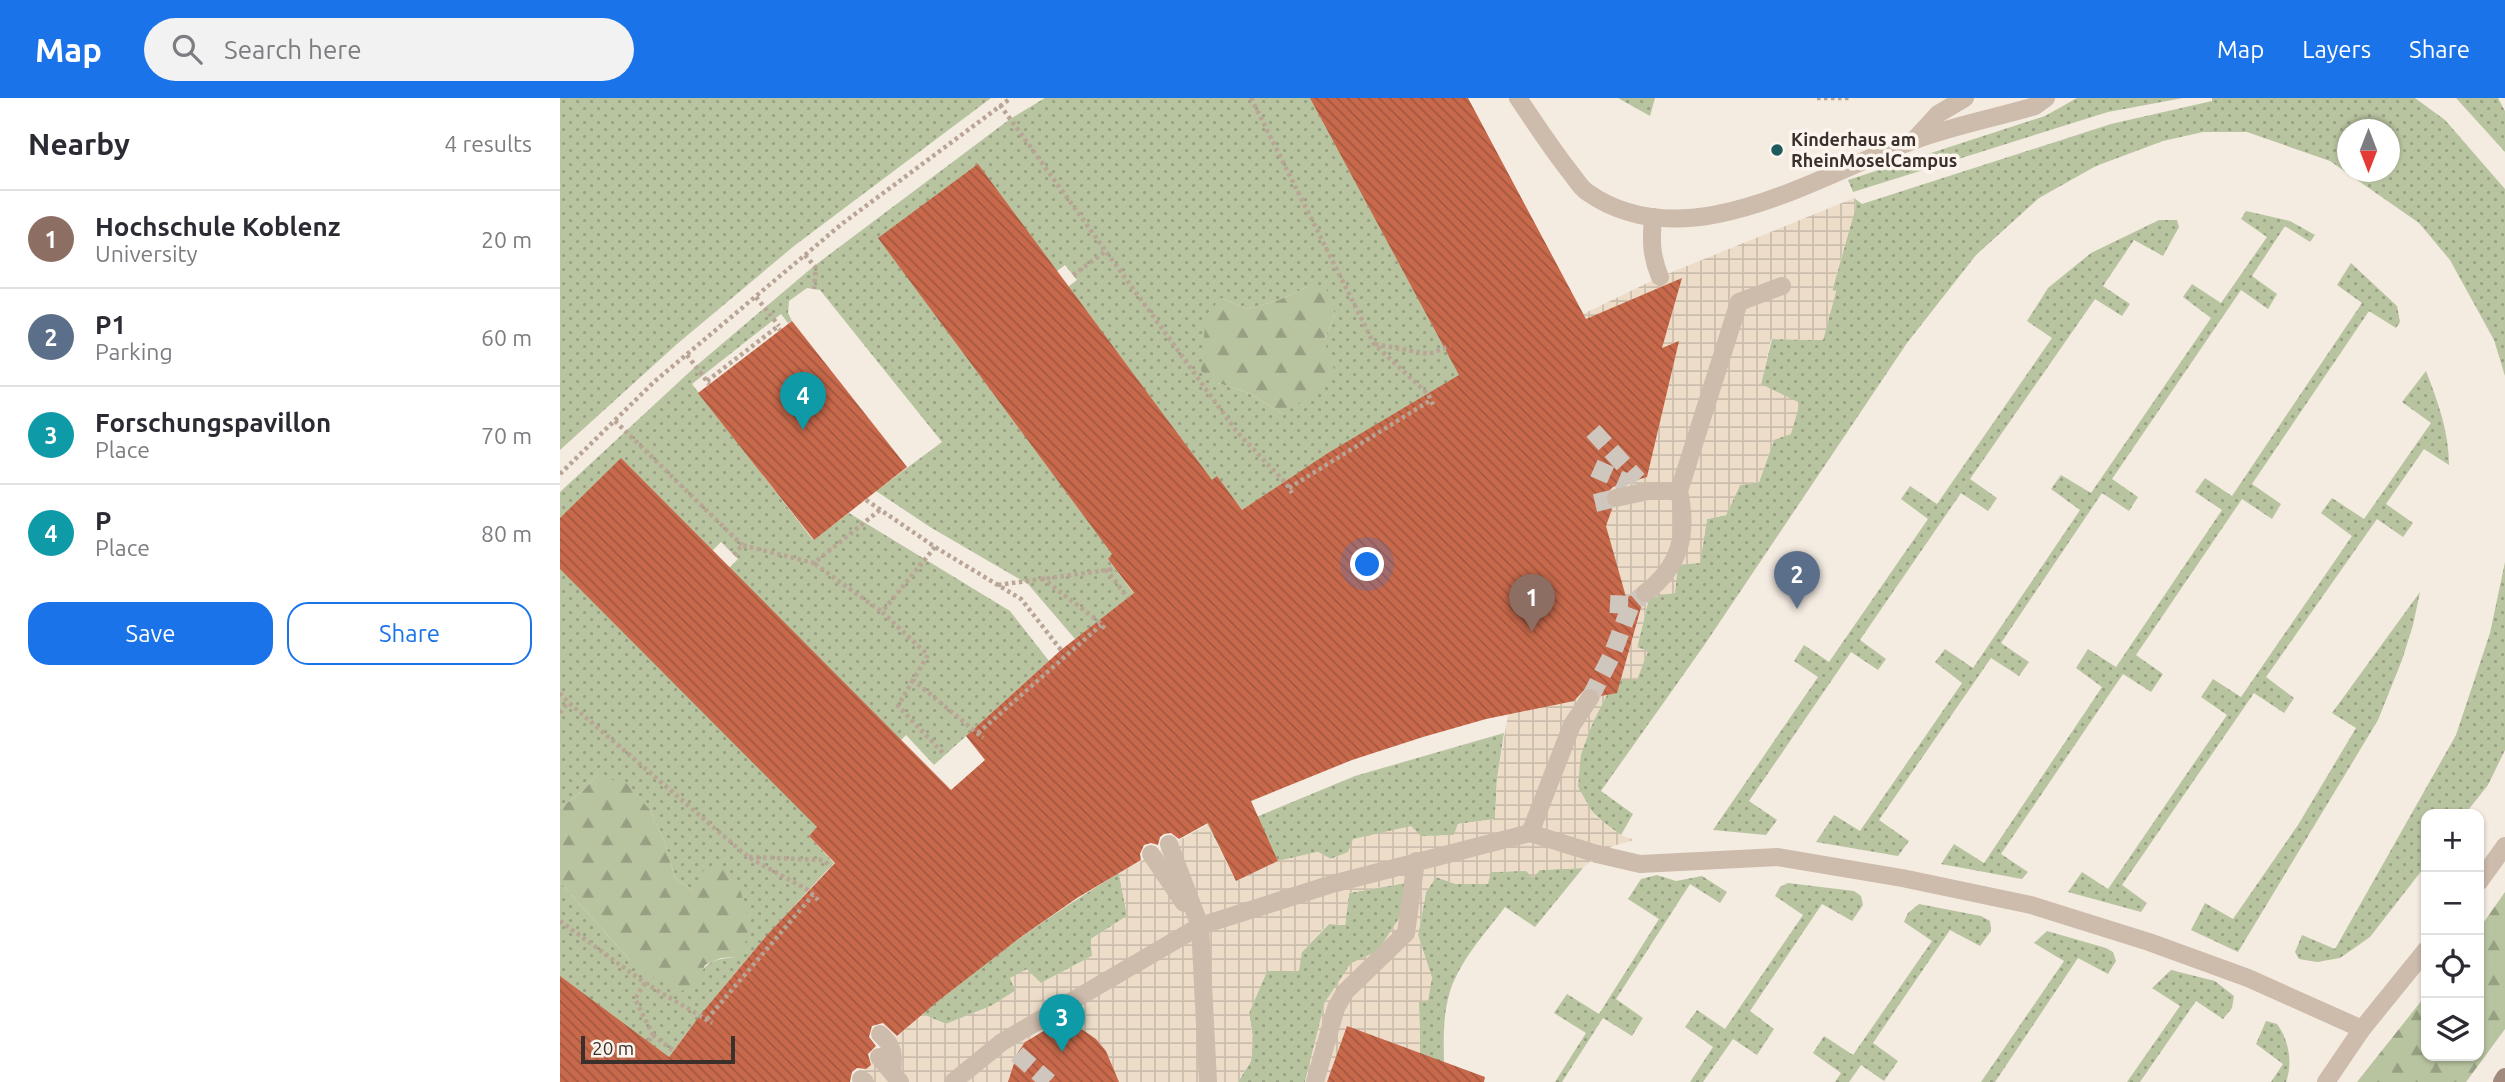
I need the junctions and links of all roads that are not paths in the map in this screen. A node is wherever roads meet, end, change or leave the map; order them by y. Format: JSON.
{"nodes":[{"id":1,"x":1518,"y":98,"type":"edge"},
{"id":2,"x":1965,"y":98,"type":"edge"},
{"id":3,"x":2046,"y":98,"type":"edge"},
{"id":4,"x":1914,"y":140,"type":"junction"},
{"id":5,"x":1653,"y":217,"type":"junction"},
{"id":6,"x":1660,"y":277,"type":"dead end"},
{"id":7,"x":1782,"y":286,"type":"dead end"},
{"id":8,"x":1679,"y":491,"type":"junction"},
{"id":9,"x":1616,"y":498,"type":"tunnel mouth"},
{"id":10,"x":1645,"y":593,"type":"tunnel mouth"},
{"id":11,"x":1590,"y":698,"type":"tunnel mouth"},
{"id":12,"x":1530,"y":833,"type":"junction"},
{"id":13,"x":1169,"y":844,"type":"dead end"},
{"id":14,"x":2505,"y":846,"type":"edge"},
{"id":15,"x":1151,"y":854,"type":"dead end"},
{"id":16,"x":1416,"y":861,"type":"junction"},
{"id":17,"x":2484,"y":875,"type":"edge"},
{"id":18,"x":1200,"y":926,"type":"junction"},
{"id":19,"x":2421,"y":956,"type":"edge"},
{"id":20,"x":2362,"y":1029,"type":"junction"},
{"id":21,"x":880,"y":1034,"type":"dead end"},
{"id":22,"x":1003,"y":1042,"type":"junction"},
{"id":23,"x":1017,"y":1054,"type":"tunnel mouth"},
{"id":24,"x":879,"y":1058,"type":"dead end"},
{"id":25,"x":896,"y":1077,"type":"edge"},
{"id":26,"x":2505,"y":1077,"type":"edge"},
{"id":27,"x":953,"y":1082,"type":"edge"},
{"id":28,"x":1208,"y":1082,"type":"edge"},
{"id":29,"x":1315,"y":1082,"type":"edge"},
{"id":30,"x":2326,"y":1082,"type":"edge"},
{"id":31,"x":2502,"y":1082,"type":"edge"}],
"edges":[{"from":1,"to":5,"type":"street"},
{"from":2,"to":4,"type":"street"},
{"from":3,"to":4,"type":"street"},
{"from":4,"to":5,"type":"street"},
{"from":5,"to":6,"type":"street"},
{"from":7,"to":8,"type":"street"},
{"from":8,"to":9,"type":"street"},
{"from":8,"to":10,"type":"street"},
{"from":11,"to":12,"type":"street"},
{"from":12,"to":16,"type":"street"},
{"from":12,"to":20,"type":"street"},
{"from":13,"to":18,"type":"street"},
{"from":14,"to":17,"type":"street"},
{"from":15,"to":18,"type":"street"},
{"from":16,"to":18,"type":"street"},
{"from":16,"to":29,"type":"street"},
{"from":18,"to":22,"type":"street"},
{"from":18,"to":28,"type":"street"},
{"from":19,"to":20,"type":"street"},
{"from":20,"to":30,"type":"street"},
{"from":21,"to":25,"type":"street"},
{"from":22,"to":23,"type":"street"},
{"from":22,"to":27,"type":"street"},
{"from":24,"to":25,"type":"street"},
{"from":26,"to":31,"type":"street"}]}
